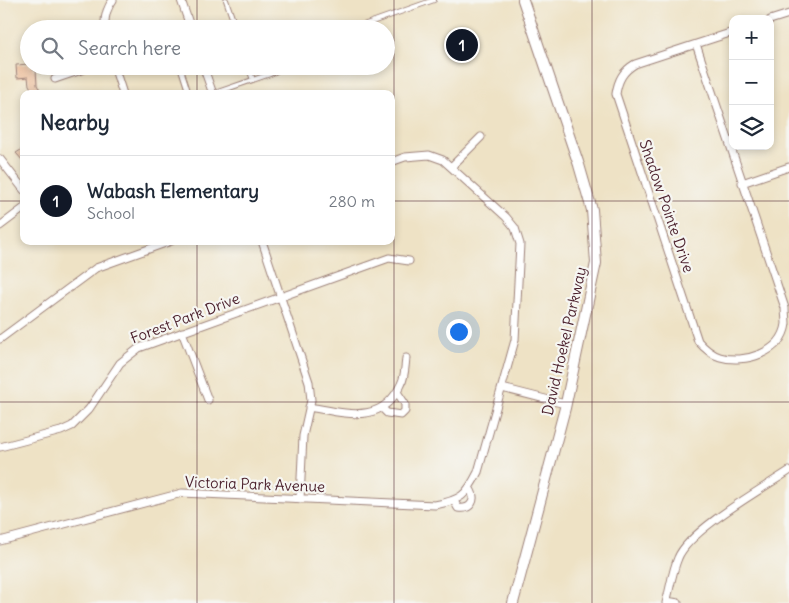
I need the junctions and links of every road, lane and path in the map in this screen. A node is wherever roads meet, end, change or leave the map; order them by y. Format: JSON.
{"nodes":[{"id":1,"x":113,"y":0,"type":"edge"},
{"id":2,"x":181,"y":0,"type":"edge"},
{"id":3,"x":226,"y":0,"type":"edge"},
{"id":4,"x":434,"y":0,"type":"edge"},
{"id":5,"x":523,"y":0,"type":"edge"},
{"id":6,"x":789,"y":14,"type":"edge"},
{"id":7,"x":774,"y":19,"type":"edge"},
{"id":8,"x":104,"y":20,"type":"edge"},
{"id":9,"x":188,"y":20,"type":"edge"},
{"id":10,"x":233,"y":20,"type":"edge"},
{"id":11,"x":377,"y":20,"type":"edge"},
{"id":12,"x":729,"y":33,"type":"edge"},
{"id":13,"x":696,"y":44,"type":"junction"},
{"id":14,"x":67,"y":75,"type":"edge"},
{"id":15,"x":117,"y":75,"type":"edge"},
{"id":16,"x":183,"y":75,"type":"edge"},
{"id":17,"x":206,"y":75,"type":"edge"},
{"id":18,"x":251,"y":75,"type":"edge"},
{"id":19,"x":265,"y":75,"type":"edge"},
{"id":20,"x":55,"y":79,"type":"dead end"},
{"id":21,"x":253,"y":80,"type":"junction"},
{"id":22,"x":122,"y":90,"type":"edge"},
{"id":23,"x":188,"y":90,"type":"edge"},
{"id":24,"x":212,"y":90,"type":"edge"},
{"id":25,"x":224,"y":90,"type":"edge"},
{"id":26,"x":480,"y":137,"type":"dead end"},
{"id":27,"x":0,"y":159,"type":"edge"},
{"id":28,"x":395,"y":161,"type":"edge"},
{"id":29,"x":452,"y":167,"type":"junction"},
{"id":30,"x":789,"y":167,"type":"edge"},
{"id":31,"x":742,"y":183,"type":"junction"},
{"id":32,"x":20,"y":185,"type":"edge"},
{"id":33,"x":20,"y":211,"type":"edge"},
{"id":34,"x":0,"y":226,"type":"edge"},
{"id":35,"x":160,"y":245,"type":"edge"},
{"id":36,"x":263,"y":245,"type":"edge"},
{"id":37,"x":409,"y":262,"type":"dead end"},
{"id":38,"x":281,"y":297,"type":"junction"},
{"id":39,"x":182,"y":332,"type":"junction"},
{"id":40,"x":0,"y":339,"type":"edge"},
{"id":41,"x":406,"y":358,"type":"dead end"},
{"id":42,"x":502,"y":388,"type":"junction"},
{"id":43,"x":397,"y":392,"type":"junction"},
{"id":44,"x":208,"y":400,"type":"dead end"},
{"id":45,"x":565,"y":404,"type":"junction"},
{"id":46,"x":309,"y":407,"type":"junction"},
{"id":47,"x":382,"y":408,"type":"junction"},
{"id":48,"x":0,"y":447,"type":"edge"},
{"id":49,"x":789,"y":471,"type":"edge"},
{"id":50,"x":470,"y":489,"type":"junction"},
{"id":51,"x":300,"y":499,"type":"junction"},
{"id":52,"x":454,"y":501,"type":"junction"},
{"id":53,"x":0,"y":541,"type":"edge"},
{"id":54,"x":667,"y":602,"type":"edge"},
{"id":55,"x":512,"y":603,"type":"edge"},
{"id":56,"x":678,"y":603,"type":"edge"}],
"edges":[{"from":1,"to":8,"type":"street"},
{"from":2,"to":9,"type":"street"},
{"from":3,"to":10,"type":"lane"},
{"from":4,"to":11,"type":"lane"},
{"from":5,"to":45,"type":"main road","name":"David Hoekel Parkway"},
{"from":6,"to":7,"type":"street"},
{"from":12,"to":13,"type":"street","name":"Shadow Pointe Drive"},
{"from":13,"to":31,"type":"street"},
{"from":13,"to":31,"type":"street","name":"Shadow Pointe Drive"},
{"from":14,"to":20,"type":"street"},
{"from":15,"to":22,"type":"street"},
{"from":16,"to":23,"type":"lane"},
{"from":17,"to":24,"type":"street"},
{"from":18,"to":21,"type":"lane"},
{"from":19,"to":21,"type":"lane"},
{"from":21,"to":25,"type":"lane"},
{"from":26,"to":29,"type":"street"},
{"from":27,"to":32,"type":"street"},
{"from":28,"to":29,"type":"street","name":"Victoria Park Avenue"},
{"from":29,"to":42,"type":"street","name":"Victoria Park Avenue"},
{"from":30,"to":31,"type":"street"},
{"from":33,"to":34,"type":"street"},
{"from":35,"to":40,"type":"street"},
{"from":36,"to":38,"type":"street"},
{"from":37,"to":38,"type":"street","name":"Forest Park Drive"},
{"from":38,"to":39,"type":"street","name":"Forest Park Drive"},
{"from":38,"to":46,"type":"street"},
{"from":39,"to":44,"type":"street"},
{"from":39,"to":48,"type":"street","name":"Forest Park Drive"},
{"from":41,"to":43,"type":"street"},
{"from":42,"to":45,"type":"street"},
{"from":42,"to":50,"type":"street","name":"Victoria Park Avenue"},
{"from":43,"to":47,"type":"street"},
{"from":43,"to":47,"type":"street"},
{"from":45,"to":55,"type":"main road","name":"David Hoekel Parkway"},
{"from":46,"to":47,"type":"street"},
{"from":46,"to":51,"type":"street"},
{"from":49,"to":54,"type":"street"},
{"from":50,"to":52,"type":"street","name":"Victoria Park Avenue"},
{"from":50,"to":52,"type":"street","name":"Victoria Park Avenue"},
{"from":51,"to":52,"type":"street","name":"Victoria Park Avenue"},
{"from":51,"to":53,"type":"street","name":"Victoria Park Avenue"},
{"from":54,"to":56,"type":"street"}]}
